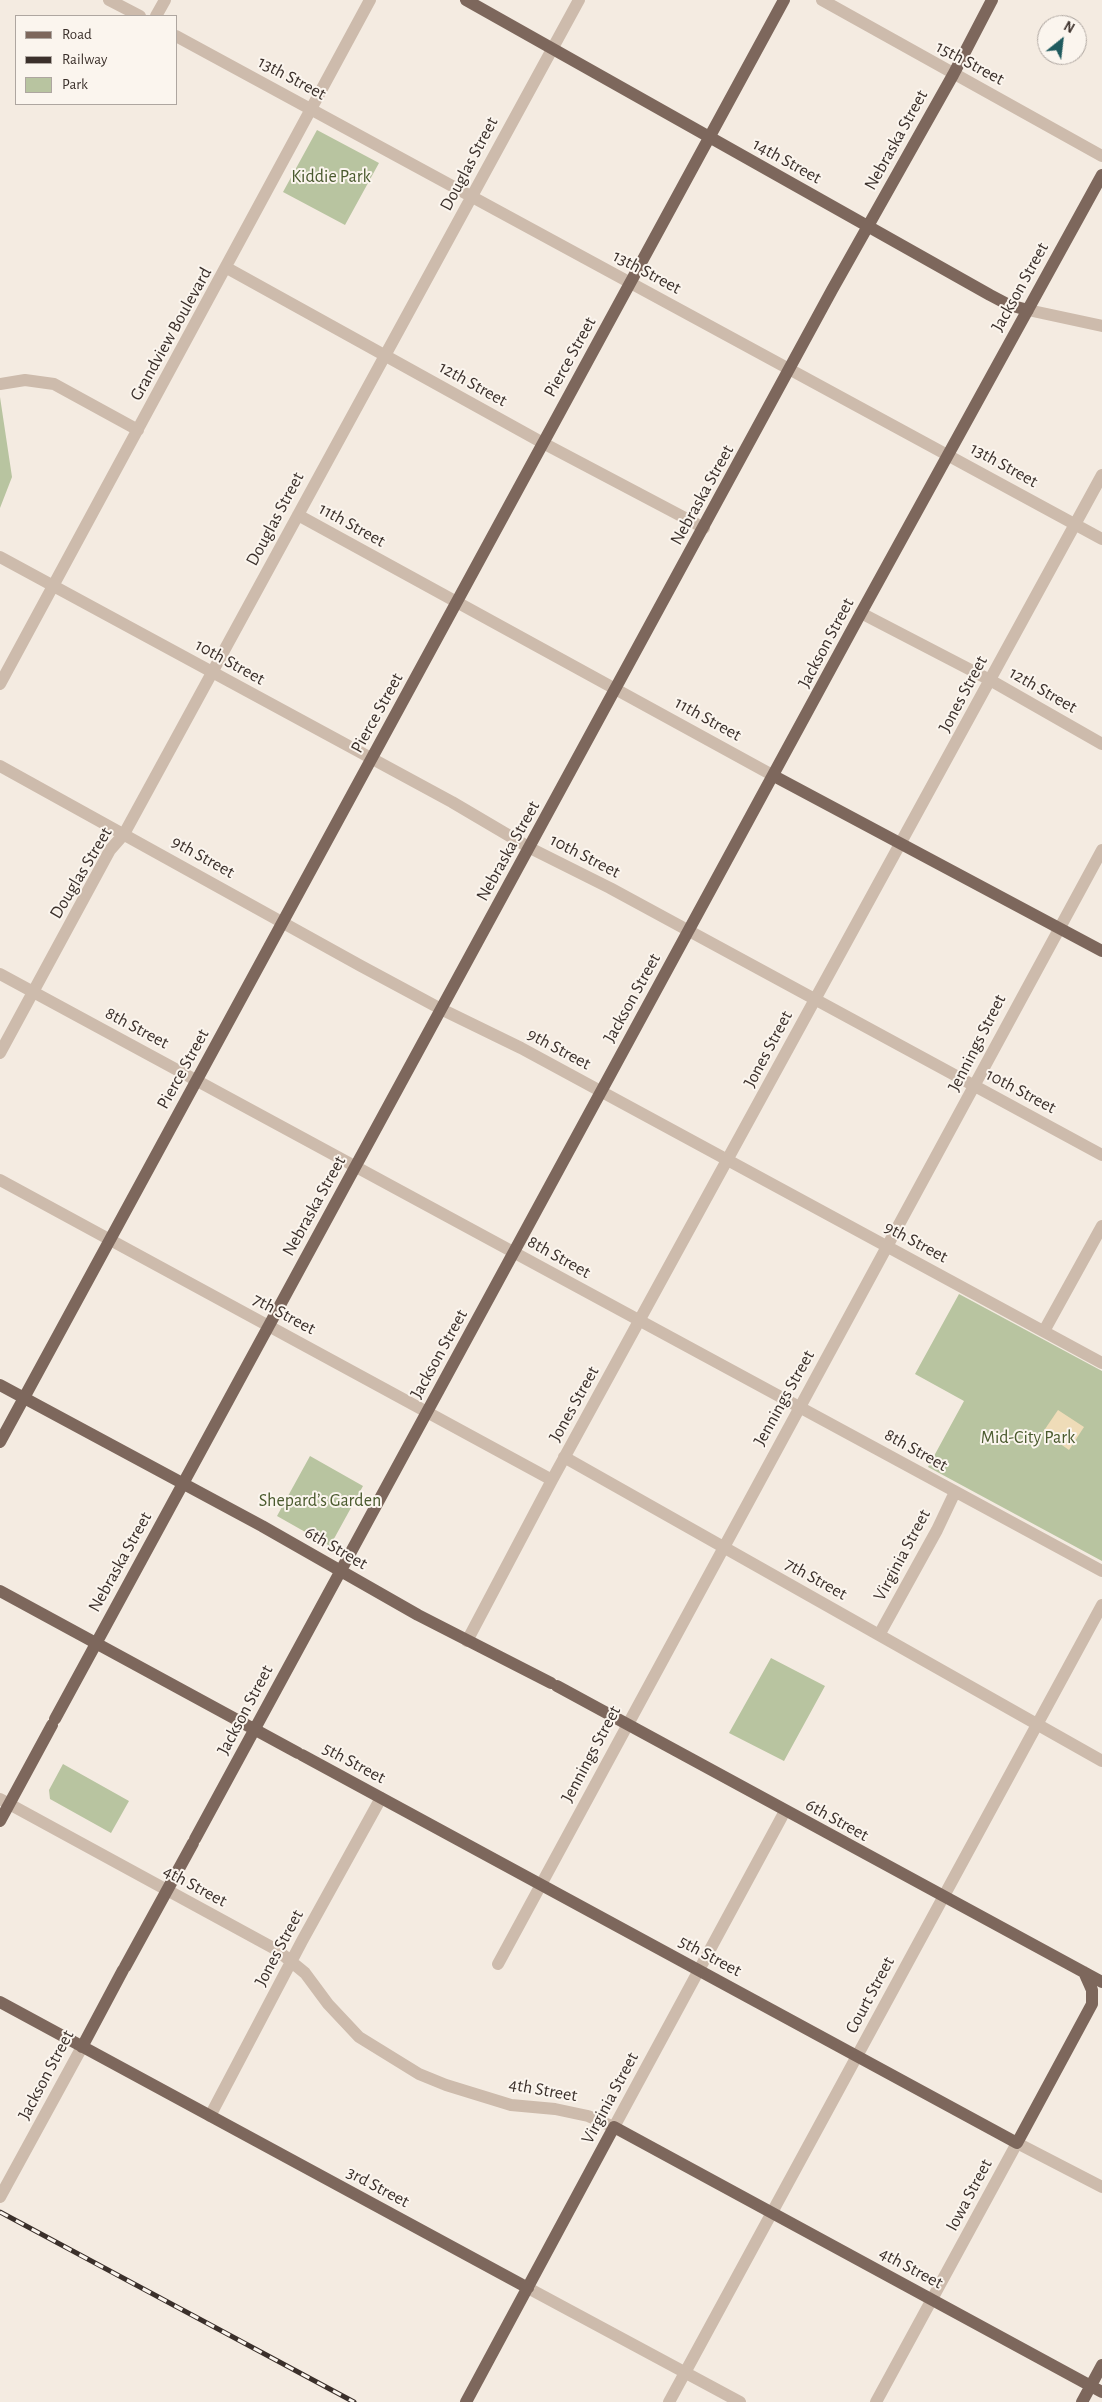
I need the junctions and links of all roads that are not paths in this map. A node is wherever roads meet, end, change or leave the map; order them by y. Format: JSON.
{"nodes":[{"id":1,"x":109,"y":0,"type":"edge"},
{"id":2,"x":164,"y":0,"type":"edge"},
{"id":3,"x":370,"y":0,"type":"edge"},
{"id":4,"x":466,"y":0,"type":"edge"},
{"id":5,"x":579,"y":0,"type":"edge"},
{"id":6,"x":784,"y":0,"type":"edge"},
{"id":7,"x":822,"y":0,"type":"edge"},
{"id":8,"x":992,"y":0,"type":"edge"},
{"id":9,"x":138,"y":15,"type":"edge"},
{"id":10,"x":156,"y":15,"type":"edge"},
{"id":11,"x":178,"y":37,"type":"edge"},
{"id":12,"x":552,"y":49,"type":"junction"},
{"id":13,"x":953,"y":75,"type":"junction"},
{"id":14,"x":313,"y":109,"type":"junction"},
{"id":15,"x":709,"y":137,"type":"junction"},
{"id":16,"x":1102,"y":156,"type":"edge"},
{"id":17,"x":1102,"y":175,"type":"edge"},
{"id":18,"x":471,"y":197,"type":"junction"},
{"id":19,"x":868,"y":226,"type":"junction"},
{"id":20,"x":227,"y":268,"type":"junction"},
{"id":21,"x":630,"y":282,"type":"junction"},
{"id":22,"x":1028,"y":310,"type":"junction"},
{"id":23,"x":1102,"y":326,"type":"edge"},
{"id":24,"x":384,"y":354,"type":"junction"},
{"id":25,"x":790,"y":370,"type":"junction"},
{"id":26,"x":0,"y":384,"type":"edge"},
{"id":27,"x":138,"y":430,"type":"junction"},
{"id":28,"x":543,"y":443,"type":"junction"},
{"id":29,"x":948,"y":454,"type":"junction"},
{"id":30,"x":1102,"y":475,"type":"edge"},
{"id":31,"x":298,"y":515,"type":"junction"},
{"id":32,"x":1075,"y":525,"type":"junction"},
{"id":33,"x":704,"y":528,"type":"junction"},
{"id":34,"x":1102,"y":539,"type":"edge"},
{"id":35,"x":0,"y":557,"type":"edge"},
{"id":36,"x":54,"y":586,"type":"junction"},
{"id":37,"x":458,"y":602,"type":"junction"},
{"id":38,"x":861,"y":613,"type":"junction"},
{"id":39,"x":212,"y":672,"type":"junction"},
{"id":40,"x":990,"y":680,"type":"junction"},
{"id":41,"x":0,"y":684,"type":"edge"},
{"id":42,"x":617,"y":689,"type":"junction"},
{"id":43,"x":1102,"y":744,"type":"edge"},
{"id":44,"x":372,"y":758,"type":"junction"},
{"id":45,"x":0,"y":766,"type":"edge"},
{"id":46,"x":774,"y":776,"type":"junction"},
{"id":47,"x":124,"y":834,"type":"junction"},
{"id":48,"x":901,"y":843,"type":"junction"},
{"id":49,"x":530,"y":848,"type":"junction"},
{"id":50,"x":1102,"y":850,"type":"edge"},
{"id":51,"x":284,"y":922,"type":"junction"},
{"id":52,"x":1058,"y":928,"type":"junction"},
{"id":53,"x":689,"y":931,"type":"junction"},
{"id":54,"x":1102,"y":951,"type":"edge"},
{"id":55,"x":0,"y":974,"type":"edge"},
{"id":56,"x":34,"y":992,"type":"junction"},
{"id":57,"x":814,"y":999,"type":"junction"},
{"id":58,"x":441,"y":1009,"type":"junction"},
{"id":59,"x":0,"y":1053,"type":"edge"},
{"id":60,"x":197,"y":1079,"type":"junction"},
{"id":61,"x":975,"y":1086,"type":"junction"},
{"id":62,"x":601,"y":1092,"type":"junction"},
{"id":63,"x":1102,"y":1155,"type":"edge"},
{"id":64,"x":728,"y":1160,"type":"junction"},
{"id":65,"x":356,"y":1165,"type":"junction"},
{"id":66,"x":0,"y":1180,"type":"edge"},
{"id":67,"x":1102,"y":1226,"type":"edge"},
{"id":68,"x":111,"y":1240,"type":"junction"},
{"id":69,"x":887,"y":1246,"type":"junction"},
{"id":70,"x":514,"y":1252,"type":"junction"},
{"id":71,"x":640,"y":1321,"type":"junction"},
{"id":72,"x":268,"y":1326,"type":"junction"},
{"id":73,"x":1044,"y":1331,"type":"junction"},
{"id":74,"x":1102,"y":1363,"type":"edge"},
{"id":75,"x":0,"y":1385,"type":"edge"},
{"id":76,"x":24,"y":1398,"type":"junction"},
{"id":77,"x":799,"y":1407,"type":"junction"},
{"id":78,"x":427,"y":1411,"type":"junction"},
{"id":79,"x":0,"y":1442,"type":"edge"},
{"id":80,"x":564,"y":1458,"type":"junction"},
{"id":81,"x":552,"y":1480,"type":"junction"},
{"id":82,"x":183,"y":1484,"type":"junction"},
{"id":83,"x":955,"y":1492,"type":"junction"},
{"id":84,"x":723,"y":1547,"type":"junction"},
{"id":85,"x":340,"y":1571,"type":"junction"},
{"id":86,"x":1102,"y":1571,"type":"edge"},
{"id":87,"x":0,"y":1591,"type":"edge"},
{"id":88,"x":1102,"y":1605,"type":"edge"},
{"id":89,"x":879,"y":1635,"type":"junction"},
{"id":90,"x":467,"y":1640,"type":"junction"},
{"id":91,"x":96,"y":1644,"type":"junction"},
{"id":92,"x":1037,"y":1724,"type":"junction"},
{"id":93,"x":626,"y":1725,"type":"junction"},
{"id":94,"x":254,"y":1729,"type":"junction"},
{"id":95,"x":1102,"y":1761,"type":"edge"},
{"id":96,"x":381,"y":1798,"type":"junction"},
{"id":97,"x":5,"y":1802,"type":"edge"},
{"id":98,"x":785,"y":1811,"type":"junction"},
{"id":99,"x":0,"y":1821,"type":"edge"},
{"id":100,"x":541,"y":1884,"type":"junction"},
{"id":101,"x":167,"y":1890,"type":"junction"},
{"id":102,"x":943,"y":1897,"type":"junction"},
{"id":103,"x":291,"y":1962,"type":"junction"},
{"id":104,"x":498,"y":1964,"type":"dead end"},
{"id":105,"x":700,"y":1970,"type":"junction"},
{"id":106,"x":1084,"y":1972,"type":"junction"},
{"id":107,"x":1102,"y":1982,"type":"edge"},
{"id":108,"x":0,"y":2002,"type":"edge"},
{"id":109,"x":1097,"y":2002,"type":"edge"},
{"id":110,"x":82,"y":2047,"type":"junction"},
{"id":111,"x":858,"y":2056,"type":"junction"},
{"id":112,"x":210,"y":2116,"type":"junction"},
{"id":113,"x":614,"y":2127,"type":"junction"},
{"id":114,"x":1018,"y":2142,"type":"junction"},
{"id":115,"x":1102,"y":2187,"type":"edge"},
{"id":116,"x":0,"y":2197,"type":"edge"},
{"id":117,"x":772,"y":2213,"type":"junction"},
{"id":118,"x":528,"y":2288,"type":"junction"},
{"id":119,"x":932,"y":2300,"type":"junction"},
{"id":120,"x":1102,"y":2365,"type":"edge"},
{"id":121,"x":686,"y":2373,"type":"junction"},
{"id":122,"x":1096,"y":2389,"type":"edge"},
{"id":123,"x":466,"y":2402,"type":"edge"},
{"id":124,"x":669,"y":2402,"type":"edge"},
{"id":125,"x":740,"y":2402,"type":"edge"},
{"id":126,"x":876,"y":2402,"type":"edge"},
{"id":127,"x":1082,"y":2402,"type":"edge"}],
"edges":[{"from":1,"to":9,"type":"street"},
{"from":2,"to":10,"type":"street"},
{"from":3,"to":14,"type":"street","name":"Grandview Boulevard"},
{"from":4,"to":12,"type":"main road","name":"14th Street"},
{"from":5,"to":12,"type":"street","name":"Douglas Street"},
{"from":6,"to":15,"type":"main road","name":"Pierce Street"},
{"from":7,"to":13,"type":"street","name":"15th Street"},
{"from":8,"to":13,"type":"main road","name":"Nebraska Street"},
{"from":11,"to":14,"type":"street","name":"13th Street"},
{"from":12,"to":15,"type":"main road","name":"14th Street"},
{"from":12,"to":18,"type":"street","name":"Douglas Street"},
{"from":13,"to":16,"type":"street","name":"15th Street"},
{"from":13,"to":19,"type":"main road","name":"Nebraska Street"},
{"from":14,"to":18,"type":"street","name":"13th Street"},
{"from":14,"to":20,"type":"street","name":"Grandview Boulevard"},
{"from":15,"to":19,"type":"main road","name":"14th Street"},
{"from":15,"to":21,"type":"main road","name":"Pierce Street"},
{"from":17,"to":22,"type":"main road","name":"Jackson Street"},
{"from":18,"to":21,"type":"street","name":"13th Street"},
{"from":18,"to":24,"type":"street","name":"Douglas Street"},
{"from":19,"to":22,"type":"main road","name":"14th Street"},
{"from":19,"to":25,"type":"main road","name":"Nebraska Street"},
{"from":20,"to":24,"type":"street","name":"12th Street"},
{"from":20,"to":27,"type":"street","name":"Grandview Boulevard"},
{"from":21,"to":25,"type":"street","name":"13th Street"},
{"from":21,"to":28,"type":"main road","name":"Pierce Street"},
{"from":22,"to":23,"type":"street","name":"14th Street"},
{"from":22,"to":29,"type":"main road","name":"Jackson Street"},
{"from":24,"to":28,"type":"street","name":"12th Street"},
{"from":24,"to":31,"type":"street","name":"Douglas Street"},
{"from":25,"to":29,"type":"street","name":"13th Street"},
{"from":25,"to":33,"type":"main road","name":"Nebraska Street"},
{"from":26,"to":27,"type":"street"},
{"from":27,"to":36,"type":"street","name":"Grandview Boulevard"},
{"from":28,"to":33,"type":"street","name":"12th Street"},
{"from":28,"to":37,"type":"main road","name":"Pierce Street"},
{"from":29,"to":32,"type":"street","name":"13th Street"},
{"from":29,"to":38,"type":"main road","name":"Jackson Street"},
{"from":30,"to":32,"type":"street","name":"Jones Street"},
{"from":31,"to":37,"type":"street","name":"11th Street"},
{"from":31,"to":39,"type":"street","name":"Douglas Street"},
{"from":32,"to":34,"type":"street","name":"13th Street"},
{"from":32,"to":40,"type":"street","name":"Jones Street"},
{"from":33,"to":42,"type":"main road","name":"Nebraska Street"},
{"from":35,"to":36,"type":"street","name":"10th Street"},
{"from":36,"to":39,"type":"street","name":"10th Street"},
{"from":36,"to":41,"type":"street","name":"Grandview Boulevard"},
{"from":37,"to":42,"type":"street","name":"11th Street"},
{"from":37,"to":44,"type":"main road","name":"Pierce Street"},
{"from":38,"to":40,"type":"street","name":"12th Street"},
{"from":38,"to":46,"type":"main road","name":"Jackson Street"},
{"from":39,"to":44,"type":"street","name":"10th Street"},
{"from":39,"to":47,"type":"street","name":"Douglas Street"},
{"from":40,"to":43,"type":"street","name":"12th Street"},
{"from":40,"to":48,"type":"street","name":"Jones Street"},
{"from":42,"to":46,"type":"street","name":"11th Street"},
{"from":42,"to":49,"type":"main road","name":"Nebraska Street"},
{"from":44,"to":49,"type":"street","name":"10th Street"},
{"from":44,"to":51,"type":"main road","name":"Pierce Street"},
{"from":45,"to":47,"type":"street","name":"9th Street"},
{"from":46,"to":48,"type":"main road","name":"11th Street"},
{"from":46,"to":53,"type":"main road","name":"Jackson Street"},
{"from":47,"to":51,"type":"street","name":"9th Street"},
{"from":47,"to":56,"type":"street","name":"Douglas Street"},
{"from":48,"to":52,"type":"main road","name":"11th Street"},
{"from":48,"to":57,"type":"street","name":"Jones Street"},
{"from":49,"to":53,"type":"street","name":"10th Street"},
{"from":49,"to":58,"type":"main road","name":"Nebraska Street"},
{"from":50,"to":52,"type":"street","name":"Jennings Street"},
{"from":51,"to":58,"type":"street","name":"9th Street"},
{"from":51,"to":60,"type":"main road","name":"Pierce Street"},
{"from":52,"to":54,"type":"main road","name":"11th Street"},
{"from":52,"to":61,"type":"street","name":"Jennings Street"},
{"from":53,"to":57,"type":"street","name":"10th Street"},
{"from":53,"to":62,"type":"main road","name":"Jackson Street"},
{"from":55,"to":56,"type":"street","name":"8th Street"},
{"from":56,"to":59,"type":"street","name":"Douglas Street"},
{"from":56,"to":60,"type":"street","name":"8th Street"},
{"from":57,"to":61,"type":"street","name":"10th Street"},
{"from":57,"to":64,"type":"street","name":"Jones Street"},
{"from":58,"to":62,"type":"street","name":"9th Street"},
{"from":58,"to":65,"type":"main road","name":"Nebraska Street"},
{"from":60,"to":65,"type":"street","name":"8th Street"},
{"from":60,"to":68,"type":"main road","name":"Pierce Street"},
{"from":61,"to":63,"type":"street","name":"10th Street"},
{"from":61,"to":69,"type":"street","name":"Jennings Street"},
{"from":62,"to":64,"type":"street","name":"9th Street"},
{"from":62,"to":70,"type":"main road","name":"Jackson Street"},
{"from":64,"to":69,"type":"street","name":"9th Street"},
{"from":64,"to":71,"type":"street","name":"Jones Street"},
{"from":65,"to":70,"type":"street","name":"8th Street"},
{"from":65,"to":72,"type":"main road","name":"Nebraska Street"},
{"from":66,"to":68,"type":"street","name":"7th Street"},
{"from":67,"to":73,"type":"street"},
{"from":68,"to":72,"type":"street","name":"7th Street"},
{"from":68,"to":76,"type":"main road","name":"Pierce Street"},
{"from":69,"to":73,"type":"street","name":"9th Street"},
{"from":69,"to":77,"type":"street","name":"Jennings Street"},
{"from":70,"to":71,"type":"street","name":"8th Street"},
{"from":70,"to":78,"type":"main road","name":"Jackson Street"},
{"from":71,"to":77,"type":"street","name":"8th Street"},
{"from":71,"to":80,"type":"street","name":"Jones Street"},
{"from":72,"to":78,"type":"street","name":"7th Street"},
{"from":72,"to":82,"type":"main road","name":"Nebraska Street"},
{"from":73,"to":74,"type":"street","name":"9th Street"},
{"from":75,"to":76,"type":"main road","name":"6th Street"},
{"from":76,"to":79,"type":"main road","name":"Pierce Street"},
{"from":76,"to":82,"type":"main road","name":"6th Street"},
{"from":77,"to":83,"type":"street","name":"8th Street"},
{"from":77,"to":84,"type":"street","name":"Jennings Street"},
{"from":78,"to":81,"type":"street","name":"7th Street"},
{"from":78,"to":85,"type":"main road","name":"Jackson Street"},
{"from":80,"to":81,"type":"street","name":"Jones Street"},
{"from":80,"to":84,"type":"street","name":"7th Street"},
{"from":81,"to":90,"type":"street","name":"Jones Street"},
{"from":82,"to":85,"type":"main road","name":"6th Street"},
{"from":82,"to":91,"type":"main road","name":"Nebraska Street"},
{"from":83,"to":86,"type":"street","name":"8th Street"},
{"from":83,"to":89,"type":"street","name":"Virginia Street"},
{"from":84,"to":89,"type":"street","name":"7th Street"},
{"from":84,"to":93,"type":"street","name":"Jennings Street"},
{"from":85,"to":90,"type":"main road","name":"6th Street"},
{"from":85,"to":94,"type":"main road","name":"Jackson Street"},
{"from":87,"to":91,"type":"main road","name":"5th Street"},
{"from":88,"to":92,"type":"street","name":"Court Street"},
{"from":89,"to":92,"type":"street","name":"7th Street"},
{"from":90,"to":93,"type":"main road","name":"6th Street"},
{"from":91,"to":94,"type":"main road","name":"5th Street"},
{"from":91,"to":97,"type":"main road","name":"Nebraska Street"},
{"from":92,"to":95,"type":"street","name":"7th Street"},
{"from":92,"to":102,"type":"street","name":"Court Street"},
{"from":93,"to":98,"type":"main road","name":"6th Street"},
{"from":93,"to":100,"type":"street","name":"Jennings Street"},
{"from":94,"to":96,"type":"main road","name":"5th Street"},
{"from":94,"to":101,"type":"main road","name":"Jackson Street"},
{"from":96,"to":100,"type":"main road","name":"5th Street"},
{"from":96,"to":103,"type":"street","name":"Jones Street"},
{"from":97,"to":99,"type":"main road","name":"Nebraska Street"},
{"from":97,"to":101,"type":"street","name":"4th Street"},
{"from":98,"to":102,"type":"main road","name":"6th Street"},
{"from":98,"to":105,"type":"street","name":"Virginia Street"},
{"from":100,"to":104,"type":"street","name":"Jennings Street"},
{"from":100,"to":105,"type":"main road","name":"5th Street"},
{"from":101,"to":103,"type":"street","name":"4th Street"},
{"from":101,"to":110,"type":"main road","name":"Jackson Street"},
{"from":102,"to":106,"type":"main road","name":"6th Street"},
{"from":102,"to":111,"type":"street","name":"Court Street"},
{"from":103,"to":112,"type":"street","name":"Jones Street"},
{"from":103,"to":113,"type":"street","name":"4th Street"},
{"from":105,"to":111,"type":"main road","name":"5th Street"},
{"from":105,"to":113,"type":"street","name":"Virginia Street"},
{"from":106,"to":107,"type":"main road","name":"6th Street"},
{"from":106,"to":109,"type":"main road","name":"Iowa Street"},
{"from":108,"to":110,"type":"main road","name":"3rd Street"},
{"from":109,"to":114,"type":"main road","name":"Iowa Street"},
{"from":110,"to":112,"type":"main road","name":"3rd Street"},
{"from":110,"to":116,"type":"street","name":"Jackson Street"},
{"from":111,"to":114,"type":"main road","name":"5th Street"},
{"from":111,"to":117,"type":"street","name":"Court Street"},
{"from":112,"to":118,"type":"main road","name":"3rd Street"},
{"from":113,"to":117,"type":"main road","name":"4th Street"},
{"from":113,"to":118,"type":"main road","name":"Virginia Street"},
{"from":114,"to":115,"type":"street","name":"5th Street"},
{"from":114,"to":119,"type":"street","name":"Iowa Street"},
{"from":117,"to":119,"type":"main road","name":"4th Street"},
{"from":117,"to":121,"type":"street","name":"Court Street"},
{"from":118,"to":121,"type":"street","name":"3rd Street"},
{"from":118,"to":123,"type":"main road","name":"Virginia Street"},
{"from":119,"to":122,"type":"main road","name":"4th Street"},
{"from":119,"to":126,"type":"street","name":"Iowa Street"},
{"from":120,"to":122,"type":"main road"},
{"from":121,"to":124,"type":"street","name":"Court Street"},
{"from":121,"to":125,"type":"street","name":"3rd Street"},
{"from":122,"to":127,"type":"main road"}]}
